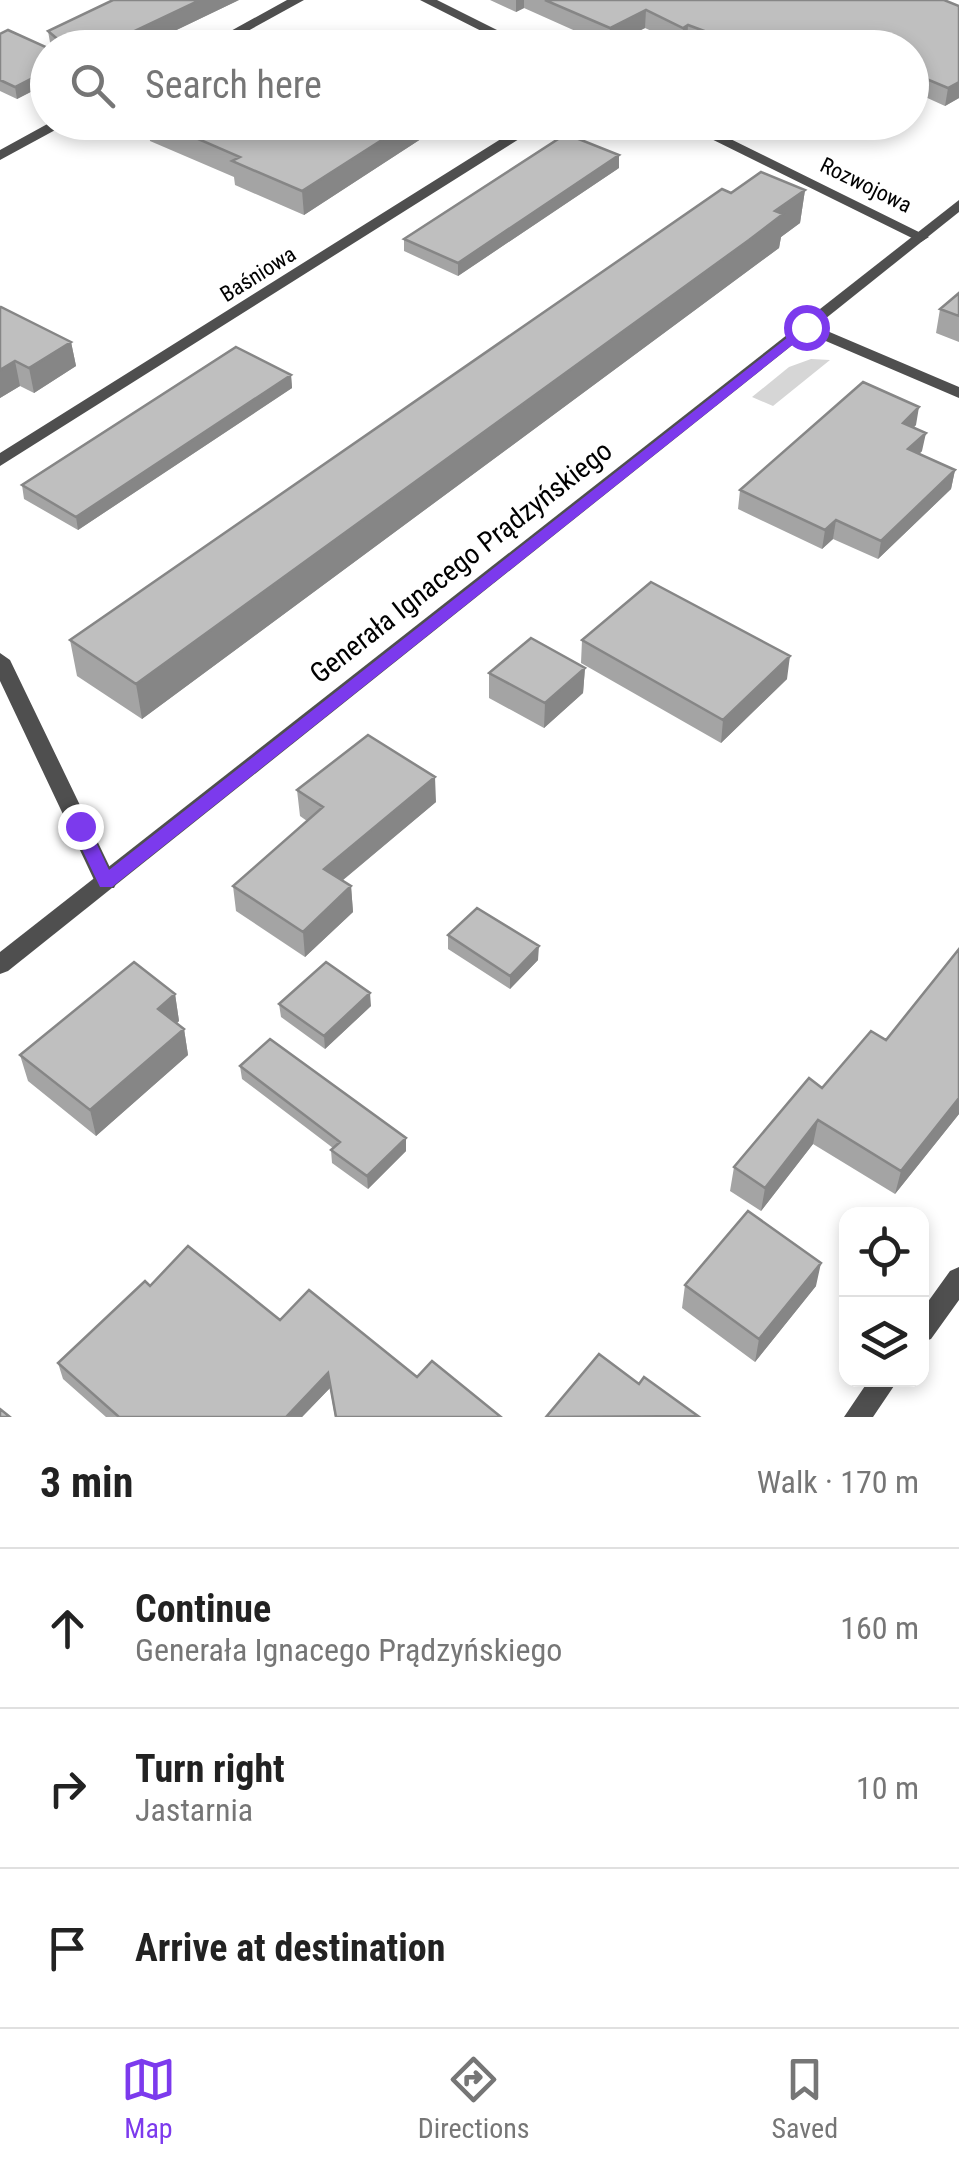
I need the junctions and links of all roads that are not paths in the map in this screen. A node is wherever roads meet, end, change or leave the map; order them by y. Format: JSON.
{"nodes":[{"id":1,"x":297,"y":0,"type":"edge"},
{"id":2,"x":427,"y":0,"type":"edge"},
{"id":3,"x":240,"y":30,"type":"edge"},
{"id":4,"x":490,"y":30,"type":"edge"},
{"id":5,"x":30,"y":140,"type":"edge"},
{"id":6,"x":509,"y":140,"type":"edge"},
{"id":7,"x":721,"y":140,"type":"edge"},
{"id":8,"x":0,"y":156,"type":"edge"},
{"id":9,"x":959,"y":205,"type":"edge"},
{"id":10,"x":920,"y":237,"type":"junction"},
{"id":11,"x":806,"y":327,"type":"junction"},
{"id":12,"x":959,"y":393,"type":"edge"},
{"id":13,"x":0,"y":461,"type":"edge"},
{"id":14,"x":0,"y":660,"type":"edge"},
{"id":15,"x":106,"y":882,"type":"junction"},
{"id":16,"x":0,"y":964,"type":"edge"},
{"id":17,"x":959,"y":1279,"type":"edge"},
{"id":18,"x":929,"y":1320,"type":"edge"},
{"id":19,"x":879,"y":1387,"type":"edge"},
{"id":20,"x":857,"y":1417,"type":"edge"}],
"edges":[{"from":1,"to":3,"type":"street"},
{"from":2,"to":4,"type":"street"},
{"from":5,"to":8,"type":"street"},
{"from":6,"to":13,"type":"street","name":"Baśniowa"},
{"from":7,"to":10,"type":"street","name":"Rozwojowa"},
{"from":9,"to":10,"type":"street","name":"Generała Ignacego Prądzyńskiego"},
{"from":10,"to":11,"type":"street","name":"Generała Ignacego Prądzyńskiego"},
{"from":11,"to":12,"type":"street"},
{"from":11,"to":15,"type":"street","name":"Generała Ignacego Prądzyńskiego"},
{"from":14,"to":15,"type":"street"},
{"from":15,"to":16,"type":"street","name":"Generała Ignacego Prądzyńskiego"},
{"from":17,"to":18,"type":"street"},
{"from":19,"to":20,"type":"street"}]}
